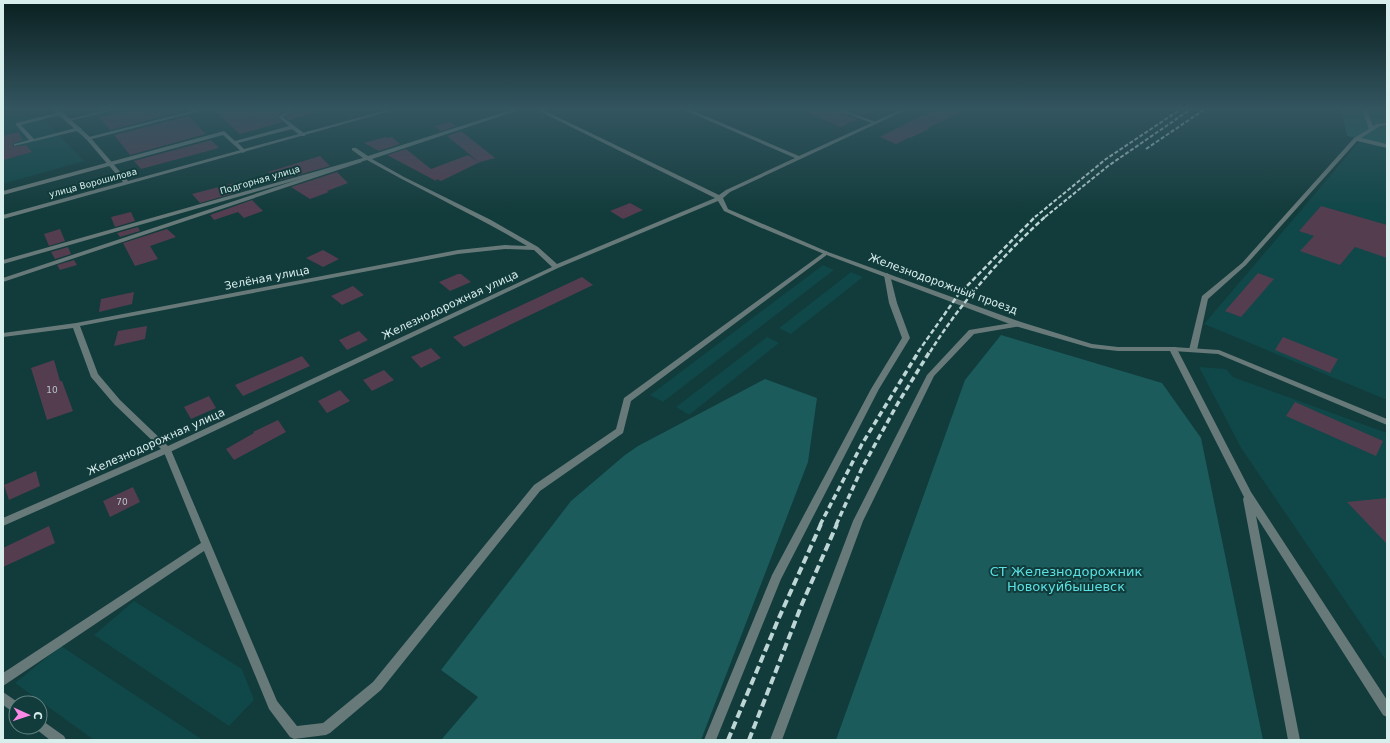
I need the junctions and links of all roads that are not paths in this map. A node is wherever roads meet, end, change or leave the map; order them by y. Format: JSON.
{"nodes":[{"id":1,"x":21,"y":144,"type":"edge"},
{"id":2,"x":93,"y":144,"type":"edge"},
{"id":3,"x":185,"y":144,"type":"edge"},
{"id":4,"x":235,"y":144,"type":"edge"},
{"id":5,"x":270,"y":144,"type":"edge"},
{"id":6,"x":413,"y":144,"type":"edge"},
{"id":7,"x":414,"y":144,"type":"edge"},
{"id":8,"x":608,"y":144,"type":"edge"},
{"id":9,"x":766,"y":144,"type":"edge"},
{"id":10,"x":830,"y":144,"type":"edge"},
{"id":11,"x":1352,"y":144,"type":"edge"},
{"id":12,"x":1377,"y":144,"type":"edge"},
{"id":13,"x":16,"y":145,"type":"dead end"},
{"id":14,"x":1387,"y":146,"type":"edge"},
{"id":15,"x":354,"y":149,"type":"dead end"},
{"id":16,"x":243,"y":151,"type":"junction"},
{"id":17,"x":368,"y":158,"type":"junction"},
{"id":18,"x":800,"y":158,"type":"junction"},
{"id":19,"x":112,"y":164,"type":"junction"},
{"id":20,"x":127,"y":183,"type":"junction"},
{"id":21,"x":3,"y":193,"type":"edge"},
{"id":22,"x":720,"y":198,"type":"junction"},
{"id":23,"x":3,"y":217,"type":"edge"},
{"id":24,"x":536,"y":248,"type":"junction"},
{"id":25,"x":826,"y":253,"type":"junction"},
{"id":26,"x":3,"y":262,"type":"edge"},
{"id":27,"x":556,"y":267,"type":"junction"},
{"id":28,"x":887,"y":275,"type":"junction"},
{"id":29,"x":3,"y":280,"type":"edge"},
{"id":30,"x":1018,"y":324,"type":"junction"},
{"id":31,"x":76,"y":325,"type":"junction"},
{"id":32,"x":3,"y":335,"type":"edge"},
{"id":33,"x":1173,"y":348,"type":"junction"},
{"id":34,"x":1194,"y":350,"type":"junction"},
{"id":35,"x":1387,"y":422,"type":"edge"},
{"id":36,"x":167,"y":450,"type":"junction"},
{"id":37,"x":1247,"y":494,"type":"junction"},
{"id":38,"x":3,"y":522,"type":"edge"},
{"id":39,"x":207,"y":544,"type":"junction"},
{"id":40,"x":3,"y":680,"type":"edge"},
{"id":41,"x":1387,"y":711,"type":"edge"},
{"id":42,"x":48,"y":731,"type":"edge"},
{"id":43,"x":60,"y":740,"type":"edge"},
{"id":44,"x":710,"y":740,"type":"edge"},
{"id":45,"x":776,"y":740,"type":"edge"},
{"id":46,"x":1294,"y":740,"type":"edge"}],
"edges":[{"from":1,"to":13,"type":"street"},
{"from":2,"to":19,"type":"street"},
{"from":3,"to":19,"type":"street"},
{"from":4,"to":16,"type":"street"},
{"from":5,"to":16,"type":"street","name":"улица Ворошилова"},
{"from":6,"to":17,"type":"street","name":"Подгорная улица"},
{"from":7,"to":29,"type":"street"},
{"from":8,"to":22,"type":"street"},
{"from":9,"to":18,"type":"street"},
{"from":10,"to":18,"type":"street","name":"Железнодорожная улица"},
{"from":11,"to":34,"type":"street"},
{"from":12,"to":14,"type":"street"},
{"from":15,"to":17,"type":"street"},
{"from":16,"to":20,"type":"street","name":"улица Ворошилова"},
{"from":17,"to":24,"type":"street"},
{"from":17,"to":26,"type":"street","name":"Подгорная улица"},
{"from":18,"to":22,"type":"street","name":"Железнодорожная улица"},
{"from":19,"to":20,"type":"street"},
{"from":19,"to":21,"type":"street"},
{"from":20,"to":23,"type":"street","name":"улица Ворошилова"},
{"from":22,"to":25,"type":"street","name":"Железнодорожный проезд"},
{"from":22,"to":27,"type":"street","name":"Железнодорожная улица"},
{"from":24,"to":27,"type":"street"},
{"from":24,"to":31,"type":"street","name":"Зелёная улица"},
{"from":25,"to":28,"type":"street","name":"Железнодорожный проезд"},
{"from":25,"to":39,"type":"street"},
{"from":27,"to":36,"type":"street","name":"Железнодорожная улица"},
{"from":28,"to":30,"type":"street","name":"Железнодорожный проезд"},
{"from":28,"to":44,"type":"street"},
{"from":30,"to":33,"type":"street","name":"Железнодорожный проезд"},
{"from":30,"to":45,"type":"street"},
{"from":31,"to":32,"type":"street","name":"Зелёная улица"},
{"from":31,"to":36,"type":"street"},
{"from":33,"to":34,"type":"street","name":"Железнодорожный проезд"},
{"from":33,"to":37,"type":"street"},
{"from":34,"to":35,"type":"street","name":"Железнодорожный проезд"},
{"from":36,"to":38,"type":"street","name":"Железнодорожная улица"},
{"from":36,"to":39,"type":"street"},
{"from":37,"to":41,"type":"street"},
{"from":37,"to":46,"type":"street"},
{"from":39,"to":40,"type":"street"},
{"from":42,"to":43,"type":"street"}]}
